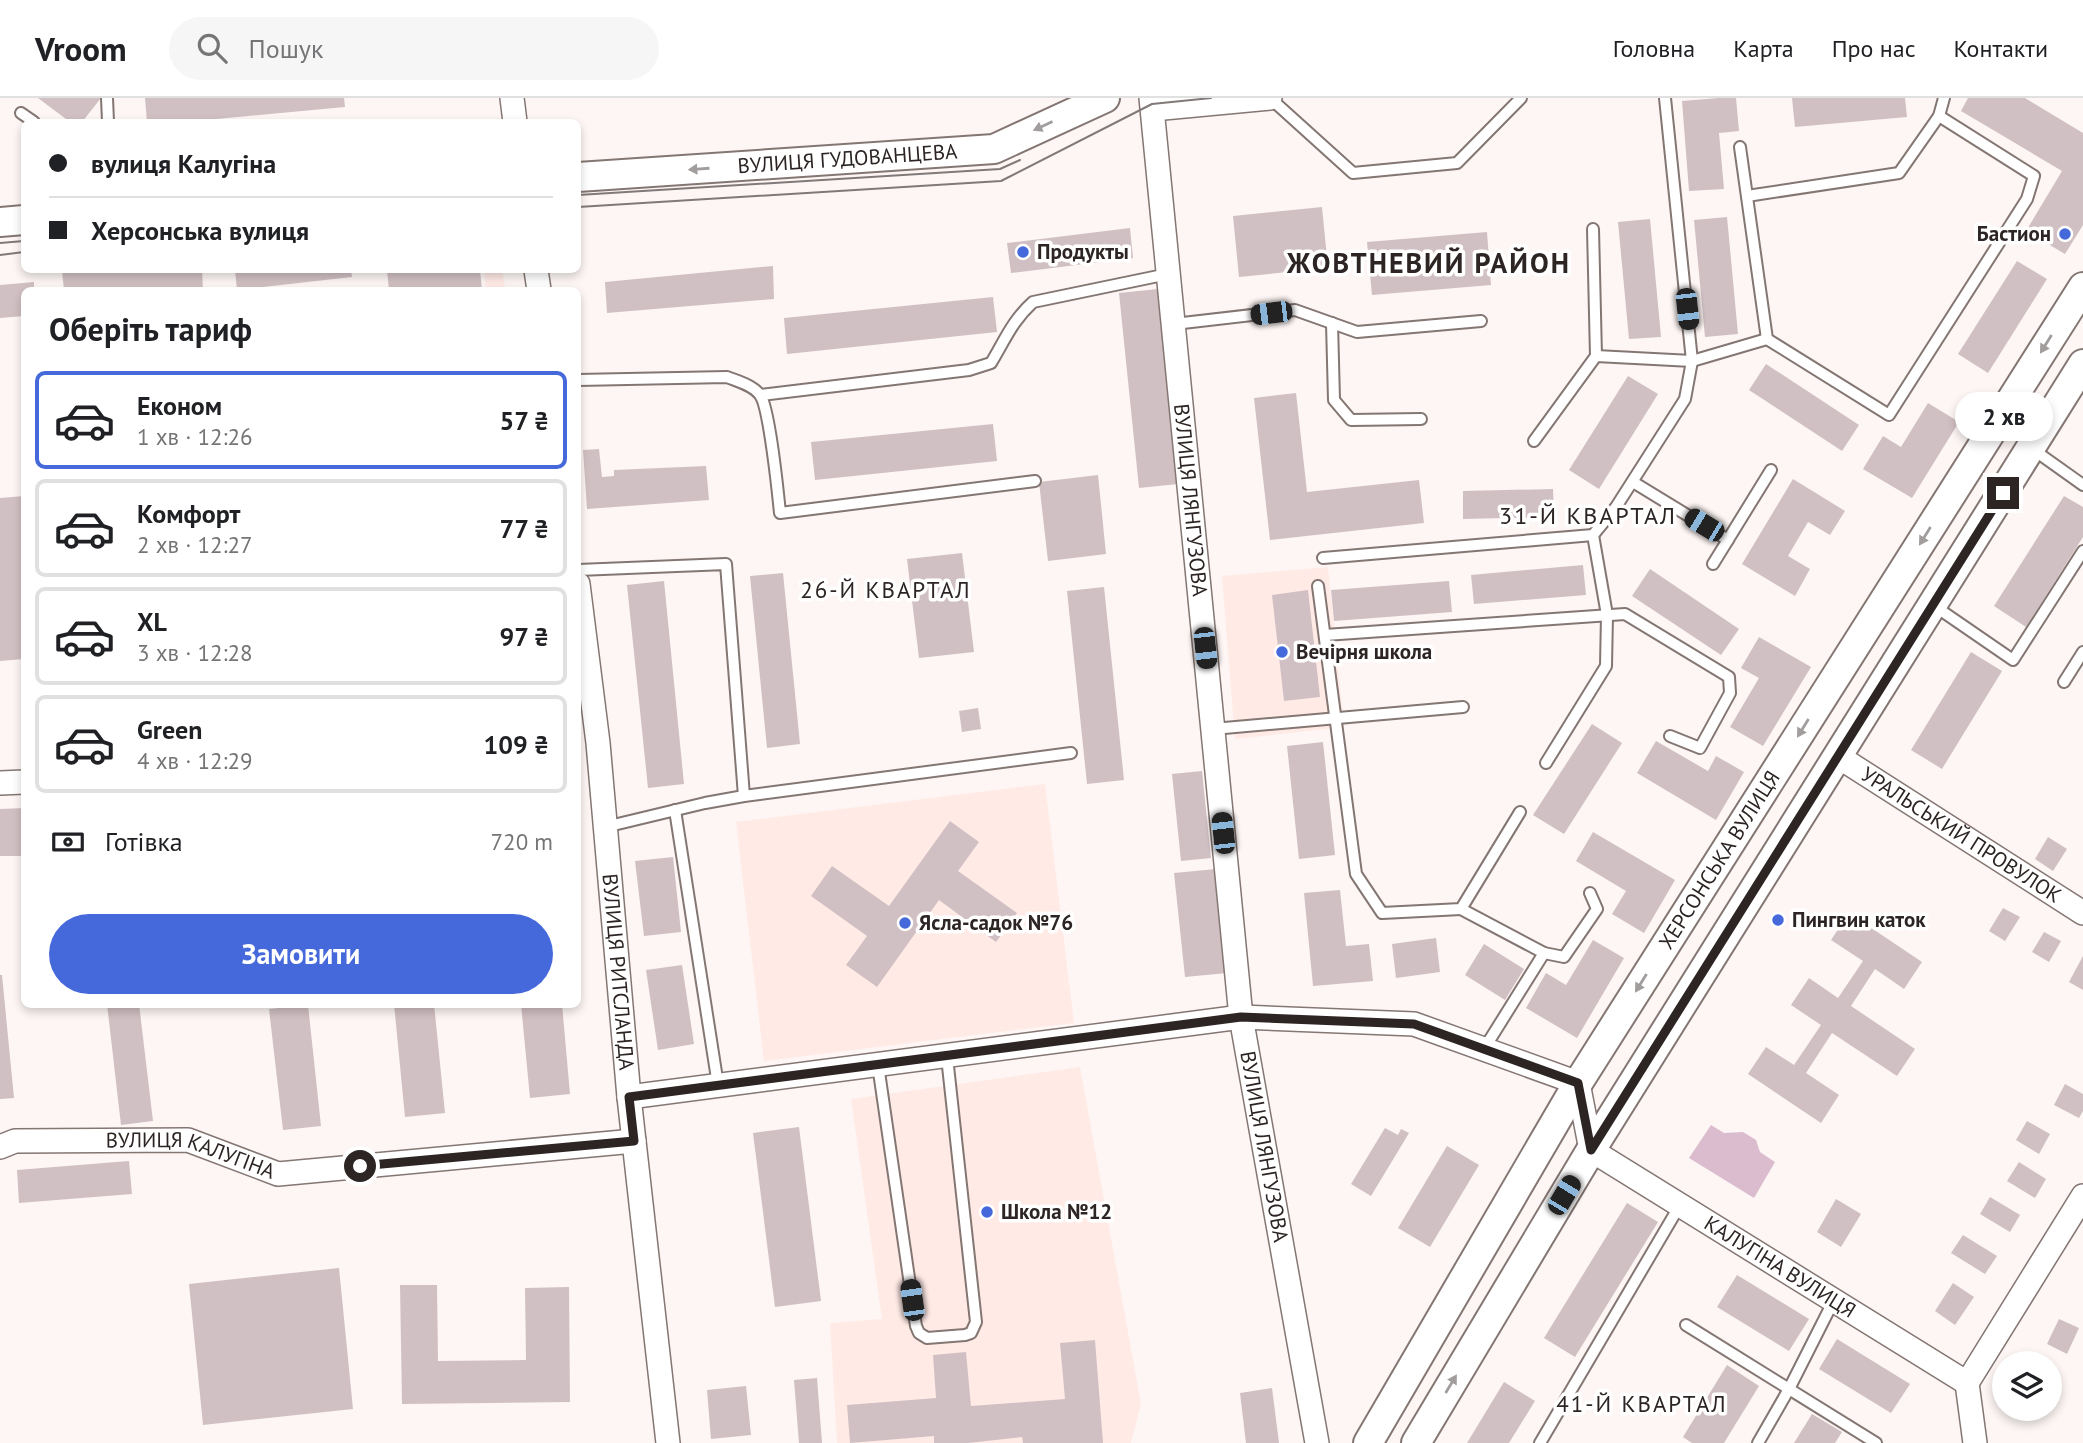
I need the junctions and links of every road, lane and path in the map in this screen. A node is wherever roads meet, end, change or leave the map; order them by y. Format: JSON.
{"nodes":[{"id":1,"x":107,"y":98,"type":"edge"},
{"id":2,"x":512,"y":98,"type":"edge"},
{"id":3,"x":1105,"y":98,"type":"edge"},
{"id":4,"x":1270,"y":98,"type":"edge"},
{"id":5,"x":1521,"y":98,"type":"edge"},
{"id":6,"x":1665,"y":98,"type":"edge"},
{"id":7,"x":1944,"y":98,"type":"edge"},
{"id":8,"x":1152,"y":103,"type":"edge"},
{"id":9,"x":22,"y":113,"type":"dead end"},
{"id":10,"x":1939,"y":116,"type":"junction"},
{"id":11,"x":30,"y":119,"type":"edge"},
{"id":12,"x":108,"y":119,"type":"edge"},
{"id":13,"x":515,"y":119,"type":"edge"},
{"id":14,"x":1740,"y":147,"type":"dead end"},
{"id":15,"x":581,"y":177,"type":"edge"},
{"id":16,"x":1747,"y":196,"type":"junction"},
{"id":17,"x":21,"y":220,"type":"edge"},
{"id":18,"x":0,"y":222,"type":"edge"},
{"id":19,"x":1593,"y":229,"type":"dead end"},
{"id":20,"x":1169,"y":274,"type":"junction"},
{"id":21,"x":2083,"y":287,"type":"edge"},
{"id":22,"x":1481,"y":321,"type":"dead end"},
{"id":23,"x":1332,"y":323,"type":"junction"},
{"id":24,"x":1174,"y":324,"type":"junction"},
{"id":25,"x":1767,"y":339,"type":"junction"},
{"id":26,"x":1596,"y":356,"type":"junction"},
{"id":27,"x":1692,"y":361,"type":"junction"},
{"id":28,"x":2083,"y":364,"type":"edge"},
{"id":29,"x":581,"y":380,"type":"edge"},
{"id":30,"x":761,"y":395,"type":"junction"},
{"id":31,"x":1421,"y":419,"type":"dead end"},
{"id":32,"x":1534,"y":441,"type":"dead end"},
{"id":33,"x":2031,"y":448,"type":"junction"},
{"id":34,"x":1771,"y":470,"type":"dead end"},
{"id":35,"x":1035,"y":481,"type":"dead end"},
{"id":36,"x":1633,"y":482,"type":"junction"},
{"id":37,"x":2083,"y":485,"type":"edge"},
{"id":38,"x":1593,"y":535,"type":"junction"},
{"id":39,"x":1728,"y":540,"type":"junction"},
{"id":40,"x":2083,"y":551,"type":"edge"},
{"id":41,"x":1323,"y":558,"type":"dead end"},
{"id":42,"x":1713,"y":564,"type":"dead end"},
{"id":43,"x":581,"y":570,"type":"edge"},
{"id":44,"x":1318,"y":586,"type":"dead end"},
{"id":45,"x":1933,"y":605,"type":"junction"},
{"id":46,"x":1607,"y":615,"type":"junction"},
{"id":47,"x":581,"y":632,"type":"edge"},
{"id":48,"x":1325,"y":635,"type":"junction"},
{"id":49,"x":2083,"y":652,"type":"edge"},
{"id":50,"x":2064,"y":682,"type":"dead end"},
{"id":51,"x":1463,"y":707,"type":"dead end"},
{"id":52,"x":1336,"y":717,"type":"junction"},
{"id":53,"x":1213,"y":729,"type":"junction"},
{"id":54,"x":1670,"y":736,"type":"dead end"},
{"id":55,"x":588,"y":743,"type":"edge"},
{"id":56,"x":1071,"y":753,"type":"dead end"},
{"id":57,"x":1839,"y":757,"type":"junction"},
{"id":58,"x":1546,"y":763,"type":"dead end"},
{"id":59,"x":21,"y":782,"type":"edge"},
{"id":60,"x":0,"y":783,"type":"edge"},
{"id":61,"x":744,"y":796,"type":"junction"},
{"id":62,"x":676,"y":810,"type":"junction"},
{"id":63,"x":1520,"y":812,"type":"dead end"},
{"id":64,"x":606,"y":827,"type":"junction"},
{"id":65,"x":1590,"y":893,"type":"dead end"},
{"id":66,"x":1461,"y":909,"type":"junction"},
{"id":67,"x":2083,"y":912,"type":"edge"},
{"id":68,"x":1544,"y":953,"type":"junction"},
{"id":69,"x":1241,"y":1017,"type":"junction"},
{"id":70,"x":1484,"y":1049,"type":"junction"},
{"id":71,"x":947,"y":1056,"type":"junction"},
{"id":72,"x":878,"y":1065,"type":"junction"},
{"id":73,"x":1578,"y":1083,"type":"junction"},
{"id":74,"x":718,"y":1085,"type":"junction"},
{"id":75,"x":629,"y":1097,"type":"junction"},
{"id":76,"x":634,"y":1141,"type":"junction"},
{"id":77,"x":0,"y":1147,"type":"edge"},
{"id":78,"x":1591,"y":1150,"type":"junction"},
{"id":79,"x":2083,"y":1196,"type":"edge"},
{"id":80,"x":1680,"y":1205,"type":"junction"},
{"id":81,"x":1835,"y":1300,"type":"junction"},
{"id":82,"x":1686,"y":1325,"type":"dead end"},
{"id":83,"x":1967,"y":1382,"type":"junction"},
{"id":84,"x":1789,"y":1389,"type":"junction"},
{"id":85,"x":1976,"y":1442,"type":"edge"},
{"id":86,"x":668,"y":1443,"type":"edge"},
{"id":87,"x":1317,"y":1443,"type":"edge"},
{"id":88,"x":1368,"y":1443,"type":"edge"},
{"id":89,"x":1416,"y":1443,"type":"edge"},
{"id":90,"x":1540,"y":1443,"type":"edge"},
{"id":91,"x":1758,"y":1443,"type":"edge"},
{"id":92,"x":1876,"y":1443,"type":"edge"}],
"edges":[{"from":1,"to":12,"type":"lane"},
{"from":2,"to":13,"type":"street"},
{"from":3,"to":15,"type":"street","name":"ВУЛИЦЯ ГУДОВАНЦЕВА","one_way":true},
{"from":4,"to":5,"type":"lane"},
{"from":4,"to":8,"type":"street"},
{"from":6,"to":27,"type":"lane"},
{"from":7,"to":10,"type":"lane"},
{"from":8,"to":20,"type":"street","name":"ВУЛИЦЯ ЛЯНГУЗОВА"},
{"from":9,"to":11,"type":"lane"},
{"from":10,"to":16,"type":"lane"},
{"from":10,"to":25,"type":"lane"},
{"from":14,"to":16,"type":"lane"},
{"from":16,"to":25,"type":"lane"},
{"from":17,"to":18,"type":"street"},
{"from":19,"to":26,"type":"lane"},
{"from":20,"to":24,"type":"street","name":"ВУЛИЦЯ ЛЯНГУЗОВА"},
{"from":20,"to":30,"type":"lane"},
{"from":21,"to":73,"type":"street","name":"ХЕРСОНСЬКА ВУЛИЦЯ","one_way":true},
{"from":22,"to":23,"type":"lane"},
{"from":23,"to":24,"type":"lane"},
{"from":23,"to":31,"type":"lane"},
{"from":24,"to":53,"type":"street","name":"ВУЛИЦЯ ЛЯНГУЗОВА"},
{"from":25,"to":27,"type":"lane"},
{"from":26,"to":27,"type":"lane"},
{"from":26,"to":32,"type":"lane"},
{"from":27,"to":36,"type":"lane"},
{"from":28,"to":33,"type":"street"},
{"from":29,"to":30,"type":"lane"},
{"from":30,"to":35,"type":"lane"},
{"from":33,"to":37,"type":"lane"},
{"from":33,"to":45,"type":"street"},
{"from":34,"to":39,"type":"lane"},
{"from":36,"to":38,"type":"lane"},
{"from":36,"to":39,"type":"lane"},
{"from":38,"to":41,"type":"lane"},
{"from":38,"to":46,"type":"lane"},
{"from":39,"to":42,"type":"lane"},
{"from":40,"to":45,"type":"lane"},
{"from":43,"to":61,"type":"lane"},
{"from":44,"to":48,"type":"lane"},
{"from":45,"to":57,"type":"street"},
{"from":46,"to":48,"type":"lane"},
{"from":46,"to":54,"type":"lane"},
{"from":46,"to":58,"type":"lane"},
{"from":47,"to":55,"type":"street","name":"ВУЛИЦЯ РИТСЛАНДА"},
{"from":48,"to":52,"type":"lane"},
{"from":49,"to":50,"type":"lane"},
{"from":51,"to":52,"type":"lane"},
{"from":52,"to":53,"type":"lane"},
{"from":52,"to":66,"type":"lane"},
{"from":53,"to":69,"type":"street","name":"ВУЛИЦЯ ЛЯНГУЗОВА"},
{"from":55,"to":64,"type":"street","name":"ВУЛИЦЯ РИТСЛАНДА"},
{"from":56,"to":61,"type":"lane"},
{"from":57,"to":67,"type":"street","name":"УРАЛЬСЬКИЙ ПРОВУЛОК"},
{"from":57,"to":78,"type":"street"},
{"from":59,"to":60,"type":"street"},
{"from":61,"to":62,"type":"lane"},
{"from":62,"to":64,"type":"lane"},
{"from":62,"to":74,"type":"lane"},
{"from":63,"to":66,"type":"lane"},
{"from":64,"to":75,"type":"street","name":"ВУЛИЦЯ РИТСЛАНДА"},
{"from":65,"to":68,"type":"lane"},
{"from":66,"to":68,"type":"lane"},
{"from":68,"to":70,"type":"lane"},
{"from":69,"to":70,"type":"street"},
{"from":69,"to":71,"type":"street"},
{"from":69,"to":87,"type":"street","name":"ВУЛИЦЯ ЛЯНГУЗОВА"},
{"from":70,"to":73,"type":"street"},
{"from":71,"to":72,"type":"street"},
{"from":71,"to":72,"type":"lane"},
{"from":72,"to":74,"type":"street"},
{"from":73,"to":78,"type":"street"},
{"from":73,"to":88,"type":"street","name":"ХЕРСОНСЬКА ВУЛИЦЯ"},
{"from":74,"to":75,"type":"street"},
{"from":75,"to":76,"type":"street","name":"ВУЛИЦЯ РИТСЛАНДА"},
{"from":76,"to":77,"type":"street","name":"ВУЛИЦЯ КАЛУГІНА"},
{"from":76,"to":86,"type":"street","name":"ВУЛИЦЯ РИТСЛАНДА"},
{"from":78,"to":80,"type":"street","name":"КАЛУГІНА ВУЛИЦЯ"},
{"from":89,"to":78,"type":"street","one_way":true},
{"from":79,"to":83,"type":"street"},
{"from":80,"to":81,"type":"street","name":"КАЛУГІНА ВУЛИЦЯ"},
{"from":80,"to":90,"type":"lane"},
{"from":81,"to":83,"type":"street","name":"КАЛУГІНА ВУЛИЦЯ"},
{"from":81,"to":84,"type":"lane"},
{"from":82,"to":84,"type":"lane"},
{"from":83,"to":85,"type":"street"},
{"from":84,"to":91,"type":"lane"},
{"from":84,"to":92,"type":"lane"}]}
